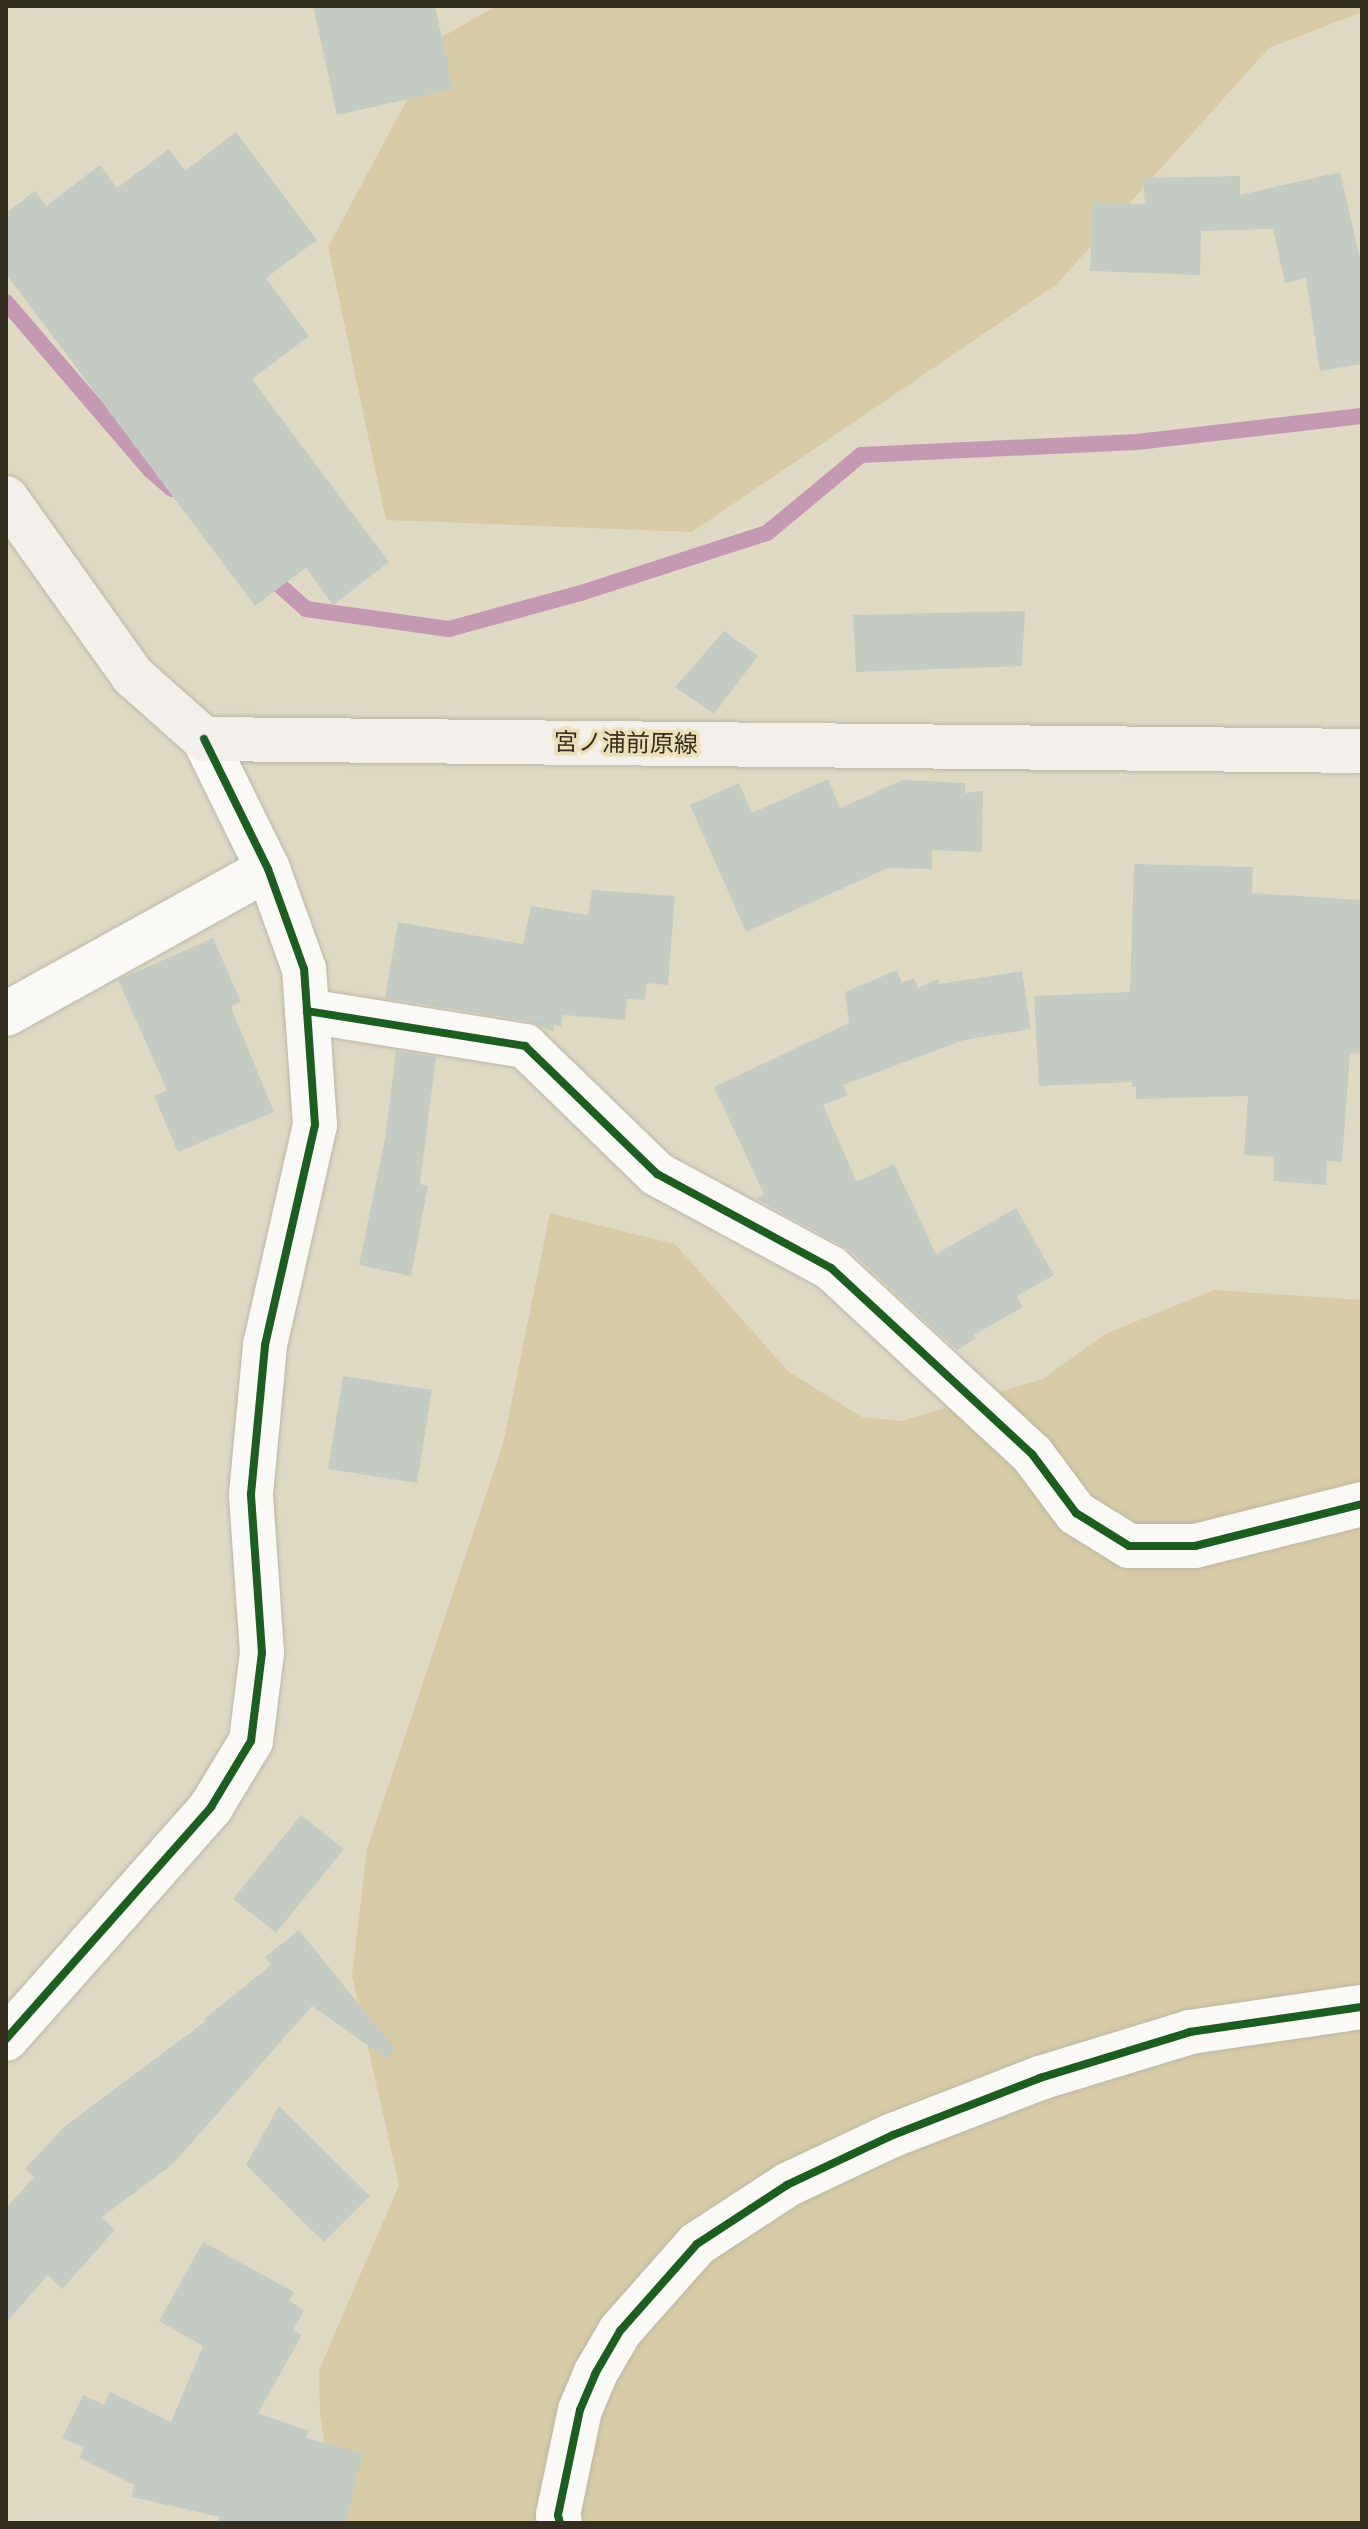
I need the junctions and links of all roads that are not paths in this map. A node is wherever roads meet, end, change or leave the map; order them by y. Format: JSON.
{"nodes":[{"id":1,"x":6,"y":498,"type":"edge"},
{"id":2,"x":204,"y":739,"type":"junction"},
{"id":3,"x":1362,"y":751,"type":"edge"},
{"id":4,"x":268,"y":869,"type":"junction"},
{"id":5,"x":307,"y":1011,"type":"junction"},
{"id":6,"x":6,"y":1014,"type":"edge"},
{"id":7,"x":1362,"y":1504,"type":"edge"},
{"id":8,"x":1362,"y":2007,"type":"edge"},
{"id":9,"x":6,"y":2039,"type":"edge"},
{"id":10,"x":560,"y":2523,"type":"edge"}],
"edges":[{"from":1,"to":2,"type":"main road"},
{"from":2,"to":3,"type":"main road","name":"宮ノ浦前原線"},
{"from":2,"to":4,"type":"street"},
{"from":4,"to":5,"type":"street"},
{"from":4,"to":6,"type":"street"},
{"from":5,"to":7,"type":"street"},
{"from":5,"to":9,"type":"street"},
{"from":8,"to":10,"type":"street"}]}
